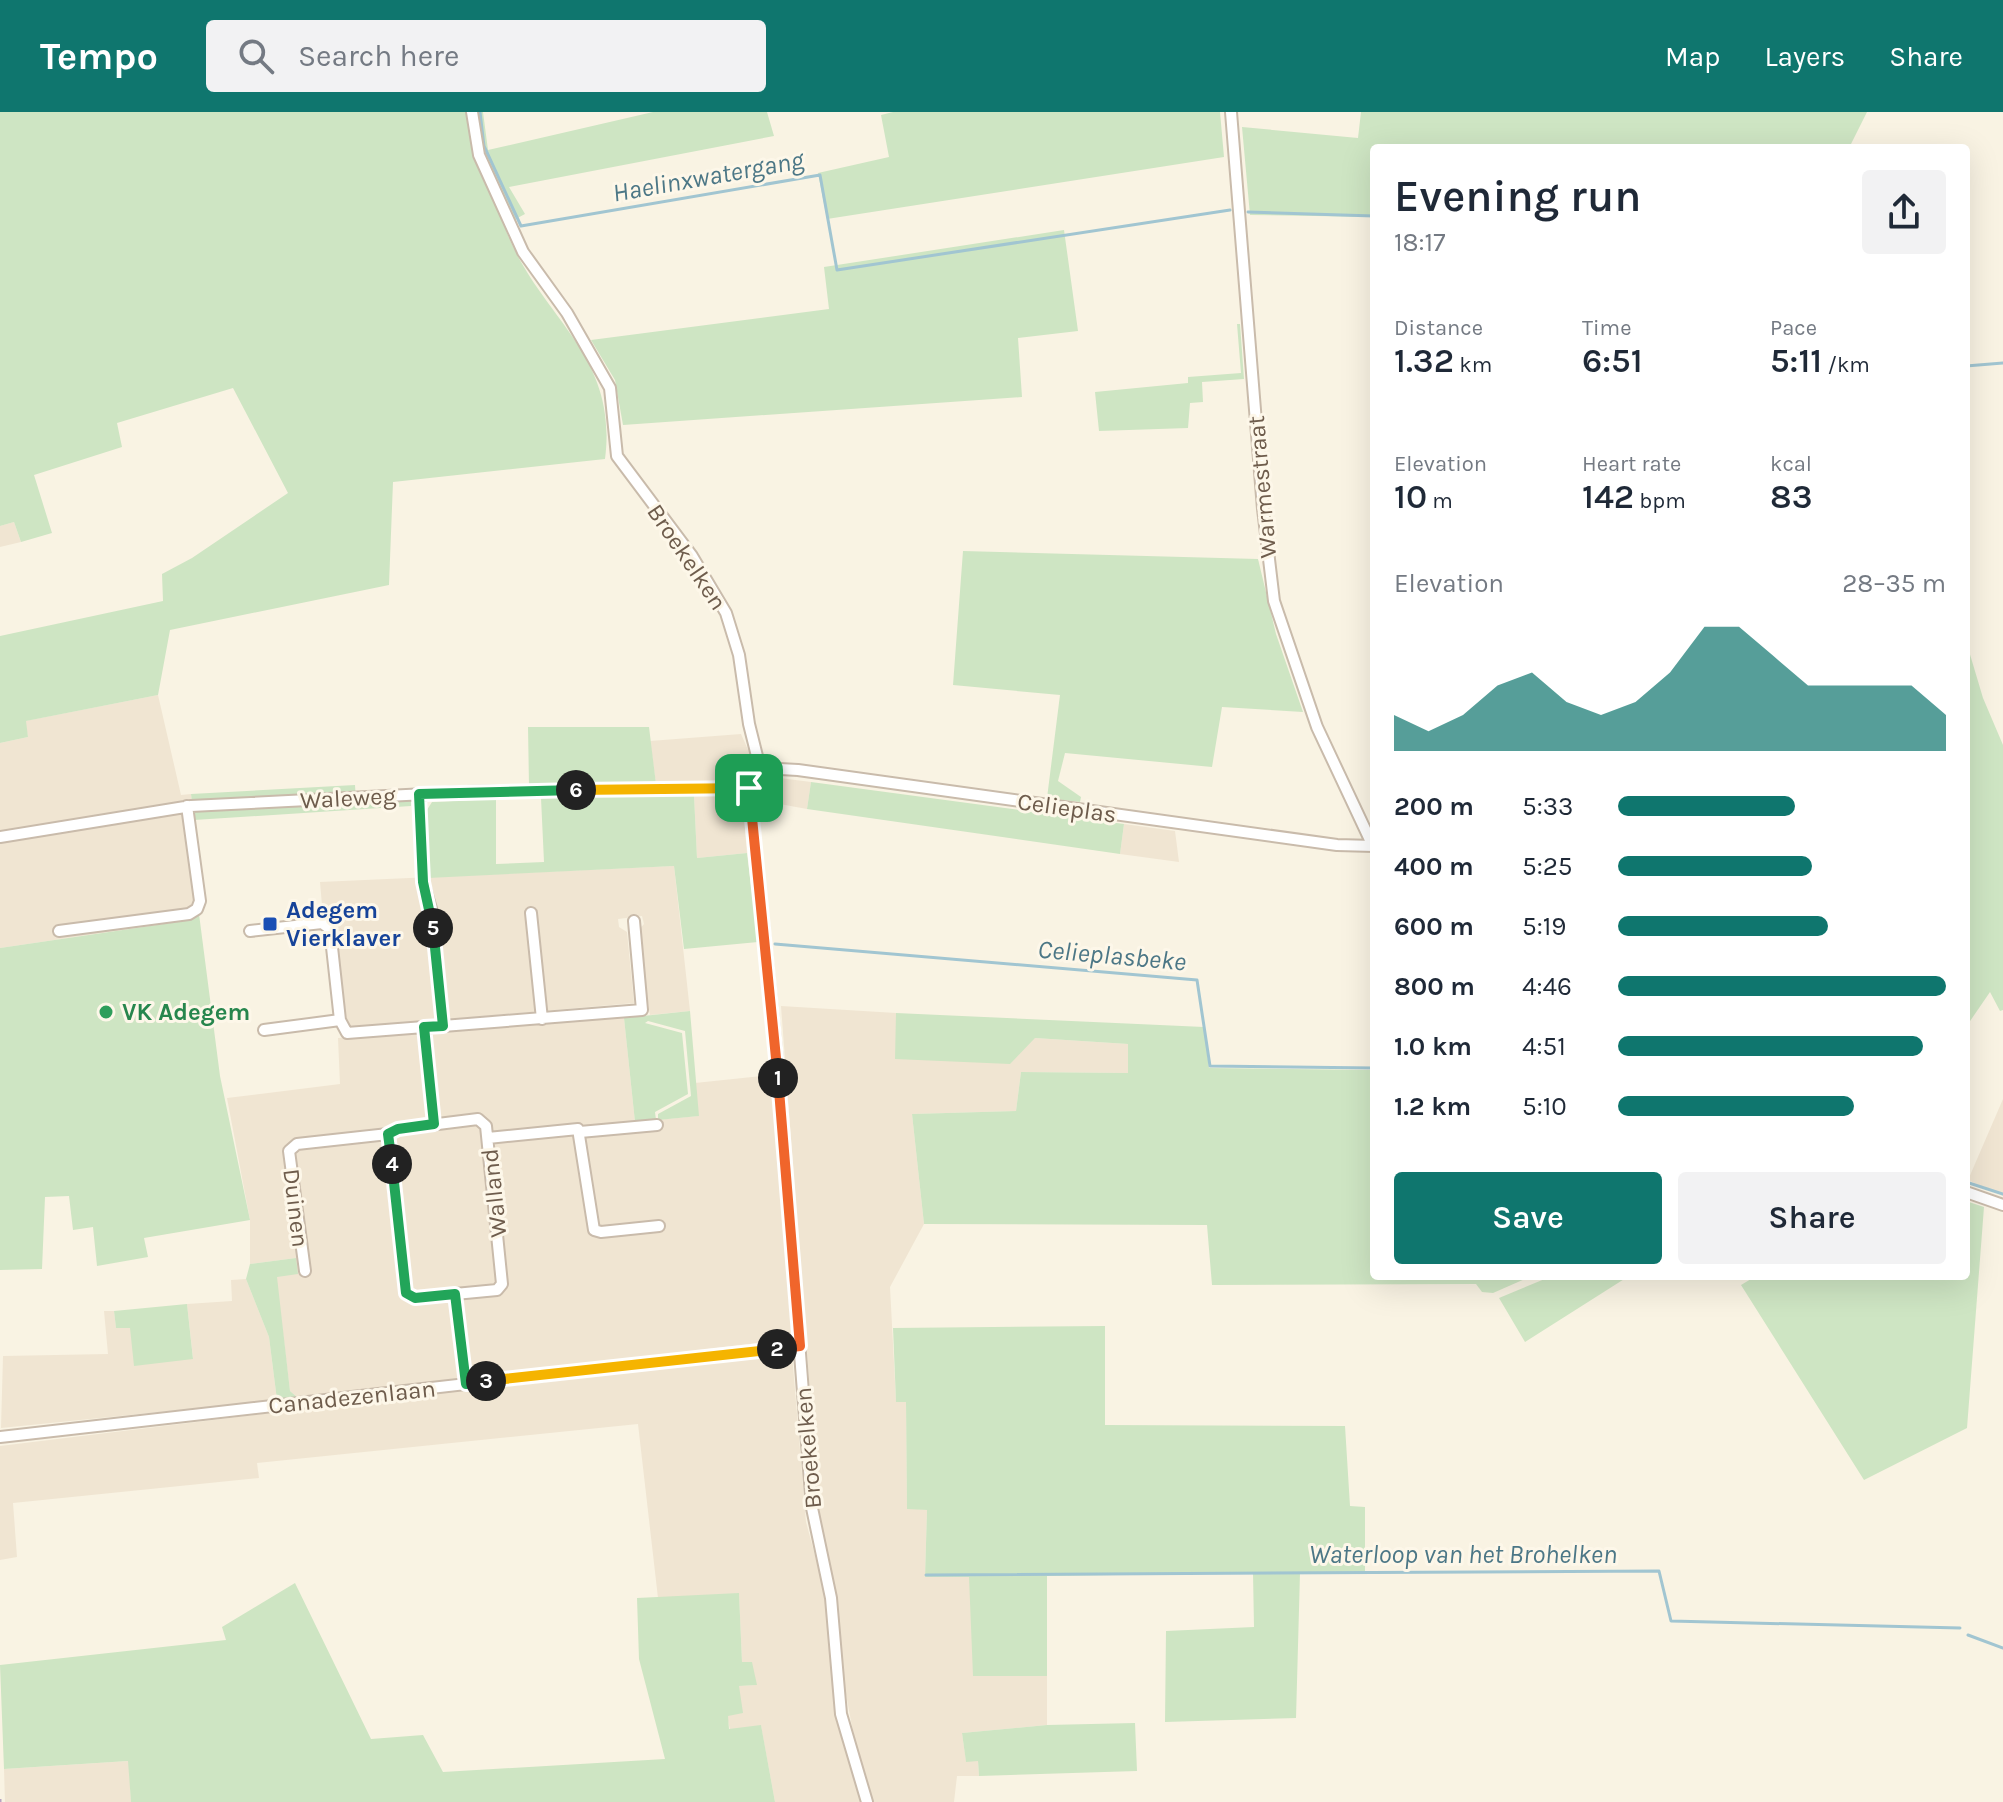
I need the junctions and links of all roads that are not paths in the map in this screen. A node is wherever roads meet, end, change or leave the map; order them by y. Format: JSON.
{"nodes":[{"id":1,"x":472,"y":112,"type":"edge"},
{"id":2,"x":1231,"y":112,"type":"edge"},
{"id":3,"x":760,"y":768,"type":"junction"},
{"id":4,"x":749,"y":788,"type":"junction"},
{"id":5,"x":419,"y":794,"type":"junction"},
{"id":6,"x":187,"y":806,"type":"junction"},
{"id":7,"x":0,"y":837,"type":"edge"},
{"id":8,"x":1370,"y":839,"type":"edge"},
{"id":9,"x":1370,"y":845,"type":"edge"},
{"id":10,"x":531,"y":913,"type":"dead end"},
{"id":11,"x":634,"y":921,"type":"dead end"},
{"id":12,"x":59,"y":931,"type":"dead end"},
{"id":13,"x":250,"y":931,"type":"dead end"},
{"id":14,"x":542,"y":1019,"type":"junction"},
{"id":15,"x":340,"y":1020,"type":"junction"},
{"id":16,"x":443,"y":1026,"type":"junction"},
{"id":17,"x":424,"y":1027,"type":"junction"},
{"id":18,"x":264,"y":1030,"type":"dead end"},
{"id":19,"x":434,"y":1124,"type":"junction"},
{"id":20,"x":657,"y":1125,"type":"dead end"},
{"id":21,"x":580,"y":1132,"type":"junction"},
{"id":22,"x":388,"y":1134,"type":"junction"},
{"id":23,"x":488,"y":1138,"type":"junction"},
{"id":24,"x":1970,"y":1193,"type":"edge"},
{"id":25,"x":2003,"y":1205,"type":"edge"},
{"id":26,"x":659,"y":1226,"type":"dead end"},
{"id":27,"x":305,"y":1271,"type":"dead end"},
{"id":28,"x":455,"y":1294,"type":"junction"},
{"id":29,"x":800,"y":1346,"type":"junction"},
{"id":30,"x":466,"y":1384,"type":"junction"},
{"id":31,"x":0,"y":1437,"type":"edge"},
{"id":32,"x":867,"y":1802,"type":"edge"}],
"edges":[{"from":1,"to":3,"type":"street","name":"Broekelken"},
{"from":2,"to":8,"type":"street","name":"Warmestraat"},
{"from":3,"to":4,"type":"street"},
{"from":3,"to":9,"type":"street","name":"Celieplas"},
{"from":4,"to":5,"type":"street","name":"Waleweg"},
{"from":4,"to":29,"type":"street","name":"Broekelken"},
{"from":5,"to":6,"type":"street","name":"Waleweg"},
{"from":5,"to":16,"type":"street"},
{"from":6,"to":7,"type":"street","name":"Waleweg"},
{"from":6,"to":12,"type":"street"},
{"from":10,"to":14,"type":"street"},
{"from":11,"to":14,"type":"street"},
{"from":13,"to":15,"type":"street"},
{"from":14,"to":16,"type":"street"},
{"from":15,"to":17,"type":"street"},
{"from":15,"to":18,"type":"street"},
{"from":16,"to":17,"type":"street"},
{"from":17,"to":19,"type":"street"},
{"from":19,"to":22,"type":"street","name":"Walland"},
{"from":19,"to":23,"type":"street","name":"Walland"},
{"from":20,"to":21,"type":"street"},
{"from":21,"to":23,"type":"street"},
{"from":21,"to":26,"type":"street"},
{"from":22,"to":27,"type":"street","name":"Duinen"},
{"from":22,"to":28,"type":"street","name":"Walland"},
{"from":23,"to":28,"type":"street","name":"Walland"},
{"from":24,"to":25,"type":"street"},
{"from":28,"to":30,"type":"street"},
{"from":29,"to":30,"type":"street","name":"Canadezenlaan"},
{"from":29,"to":32,"type":"street","name":"Broekelken"},
{"from":30,"to":31,"type":"street","name":"Canadezenlaan"}]}
